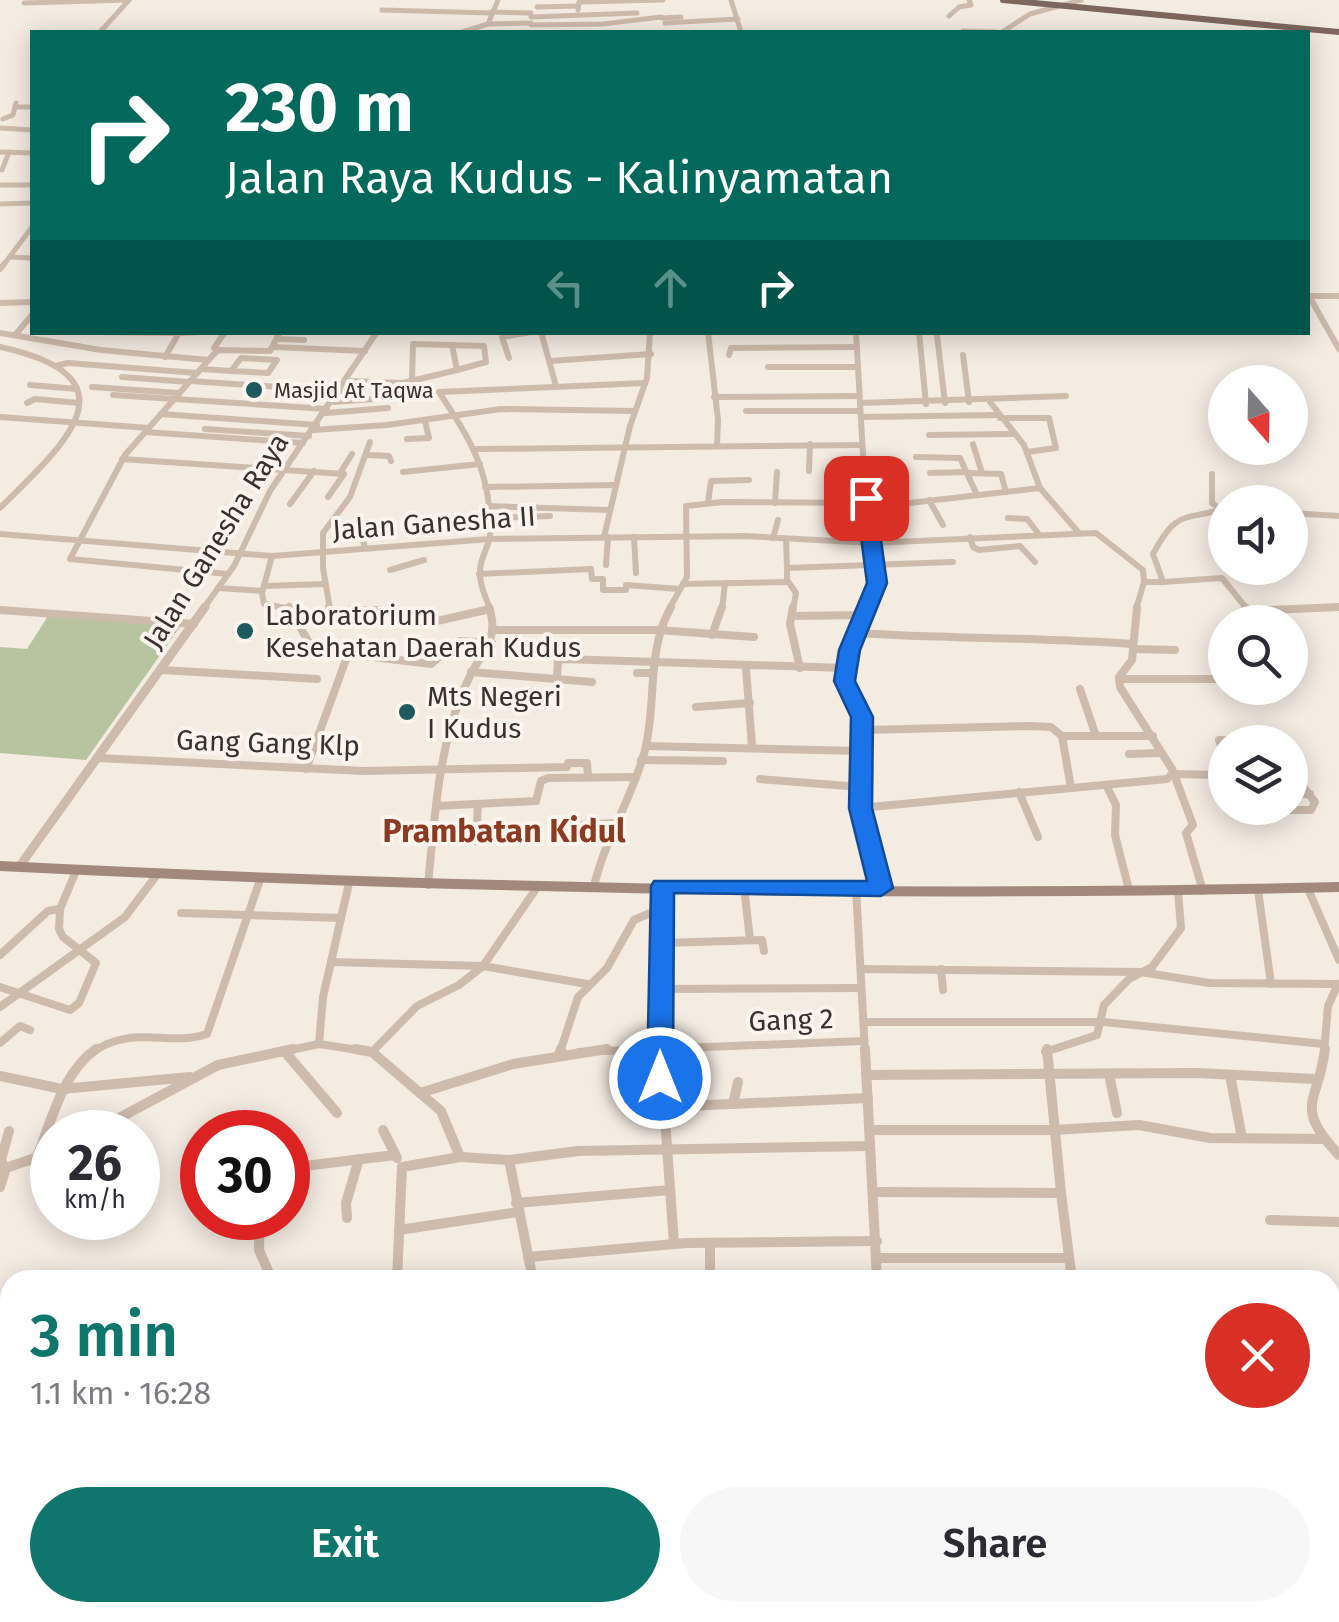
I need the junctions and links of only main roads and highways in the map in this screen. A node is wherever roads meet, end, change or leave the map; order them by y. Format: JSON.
{"nodes":[{"id":1,"x":1003,"y":0,"type":"edge"},
{"id":2,"x":1082,"y":4,"type":"edge"},
{"id":3,"x":1339,"y":32,"type":"edge"},
{"id":4,"x":0,"y":866,"type":"edge"},
{"id":5,"x":1339,"y":887,"type":"edge"}],
"edges":[{"from":1,"to":2,"type":"main road"},
{"from":2,"to":3,"type":"main road"},
{"from":4,"to":5,"type":"main road"}]}
